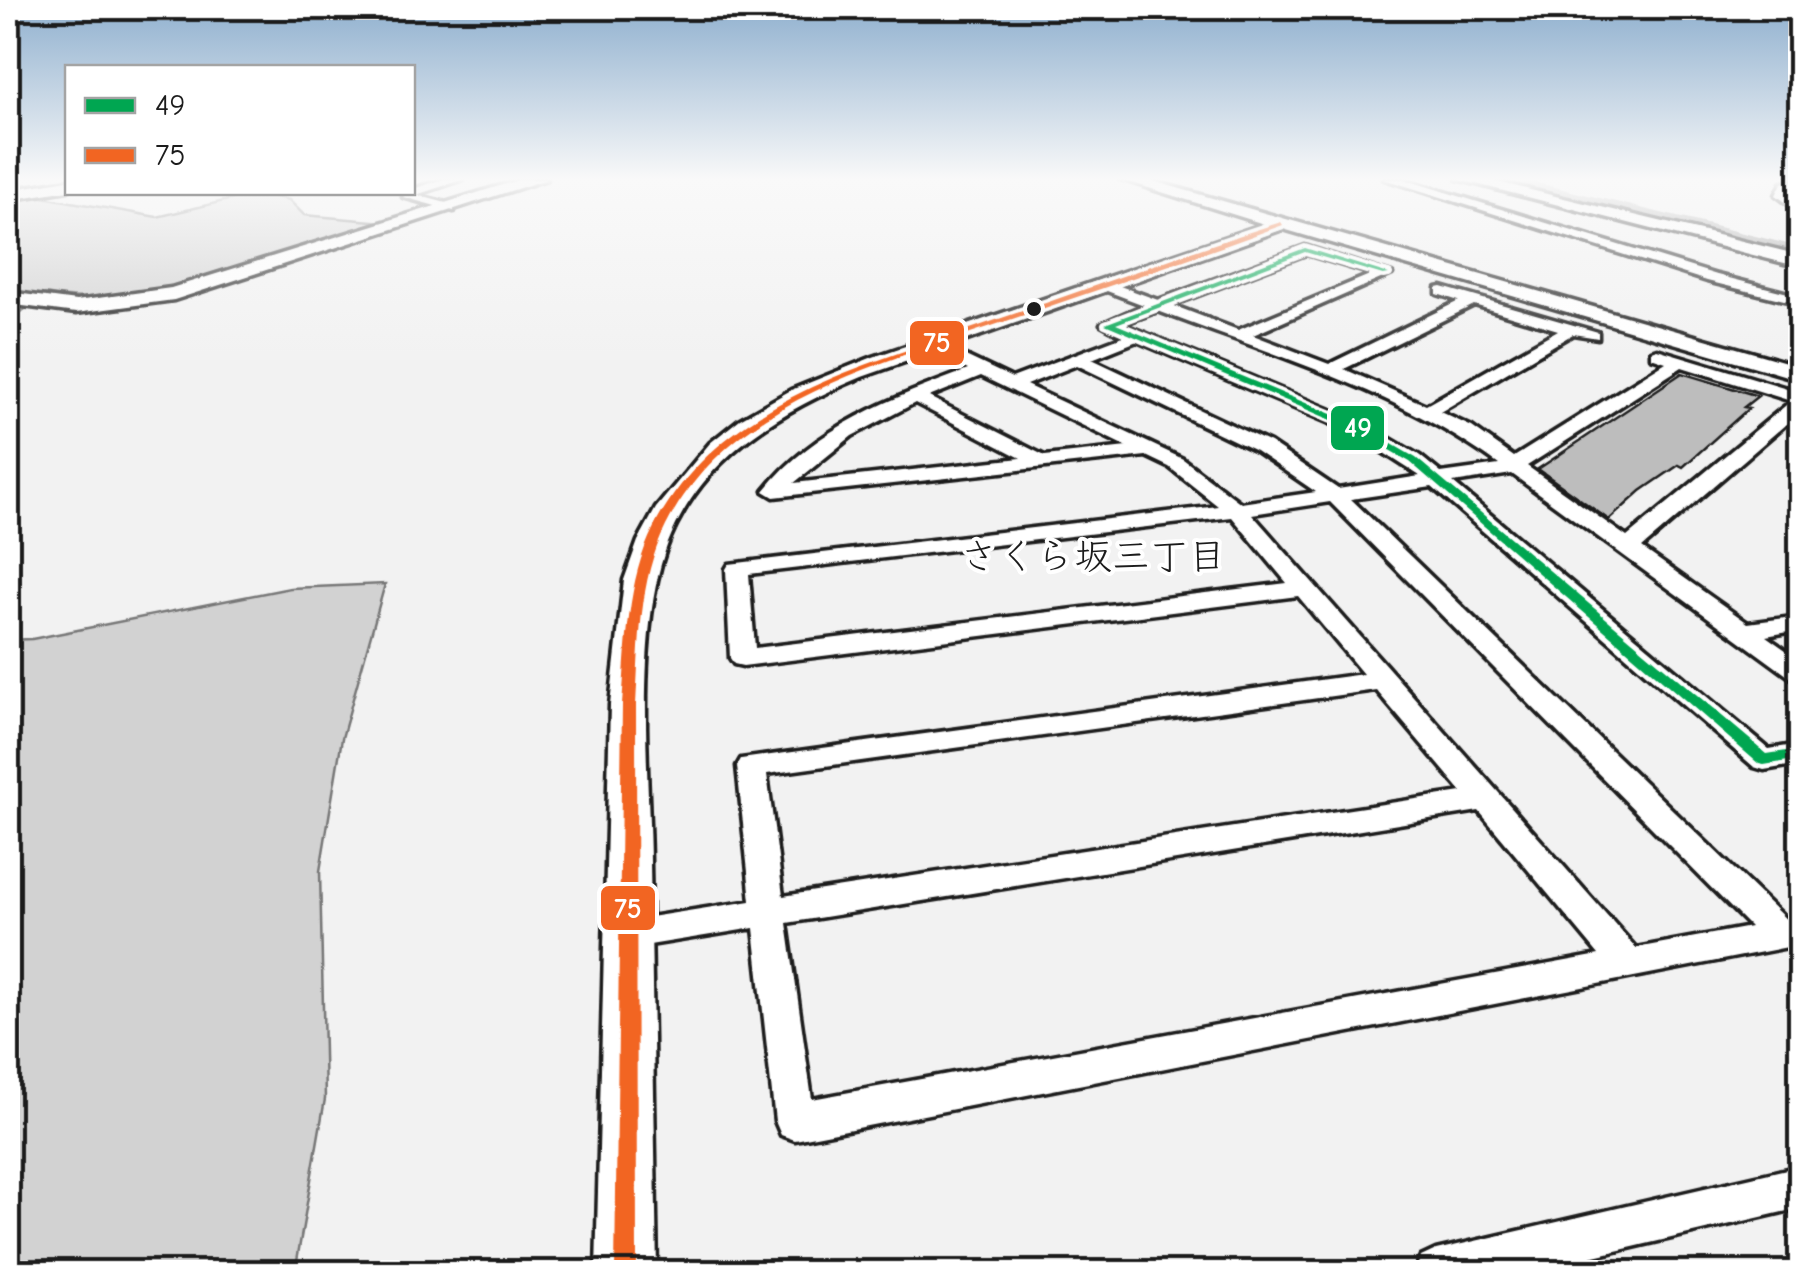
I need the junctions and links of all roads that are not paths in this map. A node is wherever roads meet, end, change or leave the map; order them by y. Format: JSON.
{"nodes":[{"id":1,"x":351,"y":239,"type":"edge"},
{"id":2,"x":1238,"y":239,"type":"edge"},
{"id":3,"x":1332,"y":239,"type":"edge"},
{"id":4,"x":1584,"y":239,"type":"edge"},
{"id":5,"x":1706,"y":239,"type":"edge"},
{"id":6,"x":1782,"y":239,"type":"edge"},
{"id":7,"x":1743,"y":248,"type":"junction"},
{"id":8,"x":1800,"y":261,"type":"edge"},
{"id":9,"x":1104,"y":285,"type":"junction"},
{"id":10,"x":1442,"y":291,"type":"dead end"},
{"id":11,"x":8,"y":298,"type":"edge"},
{"id":12,"x":1473,"y":300,"type":"junction"},
{"id":13,"x":1800,"y":300,"type":"edge"},
{"id":14,"x":1160,"y":305,"type":"junction"},
{"id":15,"x":1570,"y":328,"type":"junction"},
{"id":16,"x":1240,"y":335,"type":"junction"},
{"id":17,"x":1592,"y":335,"type":"dead end"},
{"id":18,"x":1139,"y":336,"type":"junction"},
{"id":19,"x":930,"y":346,"type":"junction"},
{"id":20,"x":1657,"y":354,"type":"dead end"},
{"id":21,"x":1078,"y":359,"type":"junction"},
{"id":22,"x":1680,"y":361,"type":"junction"},
{"id":23,"x":1332,"y":369,"type":"junction"},
{"id":24,"x":982,"y":370,"type":"junction"},
{"id":25,"x":1800,"y":374,"type":"edge"},
{"id":26,"x":1012,"y":384,"type":"junction"},
{"id":27,"x":914,"y":396,"type":"junction"},
{"id":28,"x":1800,"y":400,"type":"edge"},
{"id":29,"x":1428,"y":412,"type":"junction"},
{"id":30,"x":1150,"y":450,"type":"junction"},
{"id":31,"x":1043,"y":462,"type":"junction"},
{"id":32,"x":1514,"y":466,"type":"junction"},
{"id":33,"x":1442,"y":481,"type":"junction"},
{"id":34,"x":1337,"y":497,"type":"junction"},
{"id":35,"x":1237,"y":510,"type":"junction"},
{"id":36,"x":1627,"y":549,"type":"junction"},
{"id":37,"x":1304,"y":588,"type":"junction"},
{"id":38,"x":1800,"y":624,"type":"edge"},
{"id":39,"x":1746,"y":631,"type":"junction"},
{"id":40,"x":1800,"y":672,"type":"edge"},
{"id":41,"x":1383,"y":680,"type":"junction"},
{"id":42,"x":1800,"y":754,"type":"edge"},
{"id":43,"x":1486,"y":800,"type":"junction"},
{"id":44,"x":769,"y":913,"type":"junction"},
{"id":45,"x":631,"y":934,"type":"junction"},
{"id":46,"x":1628,"y":964,"type":"junction"},
{"id":47,"x":1800,"y":1188,"type":"edge"},
{"id":48,"x":626,"y":1272,"type":"edge"},
{"id":49,"x":1436,"y":1272,"type":"edge"}],
"edges":[{"from":1,"to":11,"type":"street"},
{"from":2,"to":9,"type":"street"},
{"from":3,"to":25,"type":"street"},
{"from":4,"to":13,"type":"street"},
{"from":5,"to":7,"type":"street"},
{"from":6,"to":7,"type":"street"},
{"from":7,"to":8,"type":"street"},
{"from":9,"to":14,"type":"street"},
{"from":9,"to":19,"type":"street"},
{"from":10,"to":12,"type":"street"},
{"from":12,"to":15,"type":"street"},
{"from":12,"to":23,"type":"street"},
{"from":14,"to":16,"type":"street"},
{"from":14,"to":16,"type":"street"},
{"from":14,"to":18,"type":"street"},
{"from":15,"to":17,"type":"street"},
{"from":15,"to":29,"type":"street"},
{"from":16,"to":23,"type":"street"},
{"from":18,"to":21,"type":"street"},
{"from":18,"to":33,"type":"street"},
{"from":19,"to":24,"type":"street"},
{"from":19,"to":45,"type":"street"},
{"from":20,"to":22,"type":"street"},
{"from":21,"to":26,"type":"street"},
{"from":21,"to":34,"type":"street"},
{"from":22,"to":28,"type":"street"},
{"from":22,"to":32,"type":"street"},
{"from":23,"to":29,"type":"street"},
{"from":24,"to":26,"type":"street"},
{"from":24,"to":27,"type":"street"},
{"from":26,"to":30,"type":"street"},
{"from":27,"to":31,"type":"street"},
{"from":27,"to":31,"type":"street"},
{"from":28,"to":36,"type":"street"},
{"from":29,"to":32,"type":"street"},
{"from":30,"to":31,"type":"street"},
{"from":30,"to":35,"type":"street"},
{"from":32,"to":33,"type":"street"},
{"from":32,"to":36,"type":"street"},
{"from":33,"to":34,"type":"street"},
{"from":33,"to":42,"type":"street"},
{"from":34,"to":35,"type":"street"},
{"from":34,"to":46,"type":"street"},
{"from":35,"to":37,"type":"street"},
{"from":35,"to":37,"type":"street"},
{"from":36,"to":39,"type":"street"},
{"from":37,"to":41,"type":"street"},
{"from":38,"to":39,"type":"street"},
{"from":39,"to":40,"type":"street"},
{"from":41,"to":43,"type":"street"},
{"from":41,"to":44,"type":"street"},
{"from":43,"to":44,"type":"street"},
{"from":43,"to":46,"type":"street"},
{"from":44,"to":45,"type":"street"},
{"from":44,"to":46,"type":"street"},
{"from":45,"to":48,"type":"street"},
{"from":47,"to":49,"type":"street"}]}
